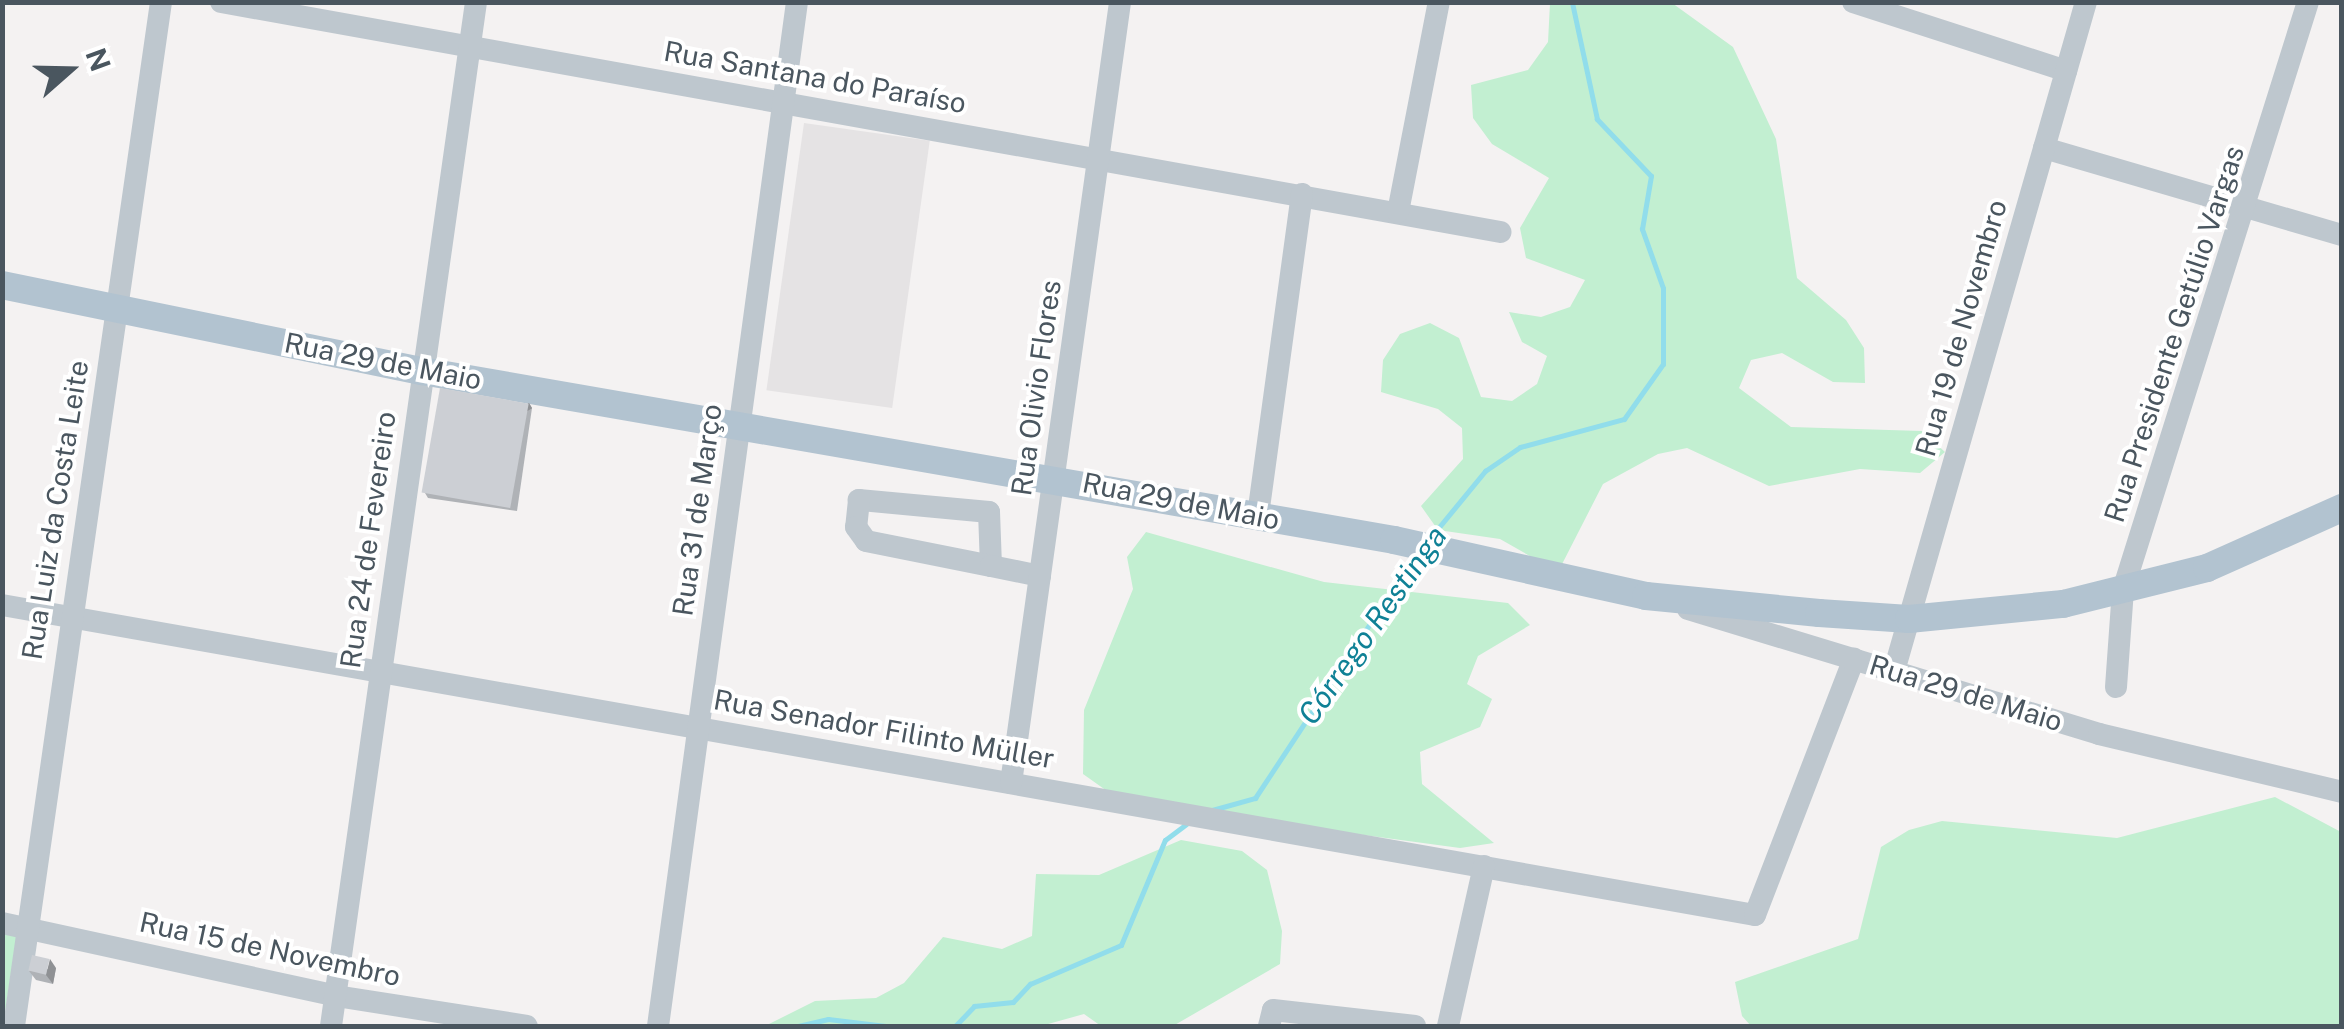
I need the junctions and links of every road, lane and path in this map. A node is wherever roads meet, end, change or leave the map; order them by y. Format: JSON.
{"nodes":[{"id":1,"x":161,"y":2,"type":"edge"},
{"id":2,"x":221,"y":2,"type":"edge"},
{"id":3,"x":476,"y":2,"type":"edge"},
{"id":4,"x":797,"y":2,"type":"edge"},
{"id":5,"x":1120,"y":2,"type":"edge"},
{"id":6,"x":1439,"y":2,"type":"edge"},
{"id":7,"x":1853,"y":2,"type":"edge"},
{"id":8,"x":2086,"y":2,"type":"edge"},
{"id":9,"x":2308,"y":2,"type":"edge"},
{"id":10,"x":469,"y":53,"type":"junction"},
{"id":11,"x":2066,"y":71,"type":"junction"},
{"id":12,"x":779,"y":98,"type":"junction"},
{"id":13,"x":2044,"y":148,"type":"junction"},
{"id":14,"x":1098,"y":157,"type":"junction"},
{"id":15,"x":1302,"y":194,"type":"junction"},
{"id":16,"x":2249,"y":208,"type":"junction"},
{"id":17,"x":1398,"y":212,"type":"junction"},
{"id":18,"x":1500,"y":232,"type":"dead end"},
{"id":19,"x":2342,"y":236,"type":"edge"},
{"id":20,"x":2,"y":285,"type":"edge"},
{"id":21,"x":116,"y":306,"type":"junction"},
{"id":22,"x":422,"y":371,"type":"junction"},
{"id":23,"x":740,"y":420,"type":"junction"},
{"id":24,"x":1054,"y":477,"type":"junction"},
{"id":25,"x":2340,"y":509,"type":"edge"},
{"id":26,"x":1258,"y":515,"type":"junction"},
{"id":27,"x":991,"y":566,"type":"junction"},
{"id":28,"x":1040,"y":576,"type":"junction"},
{"id":29,"x":2123,"y":590,"type":"junction"},
{"id":30,"x":1646,"y":596,"type":"junction"},
{"id":31,"x":2,"y":605,"type":"edge"},
{"id":32,"x":67,"y":618,"type":"junction"},
{"id":33,"x":1909,"y":619,"type":"junction"},
{"id":34,"x":1854,"y":658,"type":"junction"},
{"id":35,"x":1894,"y":671,"type":"junction"},
{"id":36,"x":380,"y":679,"type":"junction"},
{"id":37,"x":2116,"y":687,"type":"dead end"},
{"id":38,"x":698,"y":727,"type":"junction"},
{"id":39,"x":1011,"y":783,"type":"junction"},
{"id":40,"x":2342,"y":792,"type":"edge"},
{"id":41,"x":1484,"y":866,"type":"junction"},
{"id":42,"x":2,"y":923,"type":"edge"},
{"id":43,"x":28,"y":928,"type":"junction"},
{"id":44,"x":336,"y":996,"type":"junction"},
{"id":45,"x":14,"y":1026,"type":"edge"},
{"id":46,"x":332,"y":1026,"type":"edge"},
{"id":47,"x":526,"y":1026,"type":"edge"},
{"id":48,"x":658,"y":1026,"type":"edge"},
{"id":49,"x":1269,"y":1026,"type":"edge"},
{"id":50,"x":1414,"y":1026,"type":"edge"},
{"id":51,"x":1448,"y":1026,"type":"edge"}],
"edges":[{"from":1,"to":21,"type":"street","name":"Rua Luiz da Costa Leite"},
{"from":2,"to":10,"type":"street","name":"Rua Santana do Paraíso"},
{"from":3,"to":10,"type":"street","name":"Rua 24 de Fevereiro"},
{"from":4,"to":12,"type":"street","name":"Rua 31 de Março"},
{"from":5,"to":14,"type":"street","name":"Rua Olivio Flores"},
{"from":6,"to":17,"type":"street"},
{"from":7,"to":11,"type":"street"},
{"from":8,"to":11,"type":"street","name":"Rua 19 de Novembro"},
{"from":9,"to":16,"type":"street","name":"Rua Presidente Getúlio Vargas"},
{"from":10,"to":12,"type":"street","name":"Rua Santana do Paraíso"},
{"from":10,"to":22,"type":"street","name":"Rua 24 de Fevereiro"},
{"from":11,"to":13,"type":"street","name":"Rua 19 de Novembro"},
{"from":12,"to":14,"type":"street","name":"Rua Santana do Paraíso"},
{"from":12,"to":23,"type":"street","name":"Rua 31 de Março"},
{"from":13,"to":16,"type":"street"},
{"from":13,"to":33,"type":"street","name":"Rua 19 de Novembro"},
{"from":14,"to":15,"type":"street","name":"Rua Santana do Paraíso"},
{"from":14,"to":24,"type":"street","name":"Rua Olivio Flores"},
{"from":15,"to":17,"type":"street","name":"Rua Santana do Paraíso"},
{"from":15,"to":26,"type":"street"},
{"from":16,"to":19,"type":"street"},
{"from":16,"to":29,"type":"street","name":"Rua Presidente Getúlio Vargas"},
{"from":17,"to":18,"type":"street","name":"Rua Santana do Paraíso"},
{"from":20,"to":21,"type":"main road","name":"Rua 29 de Maio"},
{"from":21,"to":22,"type":"main road","name":"Rua 29 de Maio"},
{"from":21,"to":32,"type":"street","name":"Rua Luiz da Costa Leite"},
{"from":22,"to":23,"type":"main road","name":"Rua 29 de Maio"},
{"from":22,"to":36,"type":"street","name":"Rua 24 de Fevereiro"},
{"from":23,"to":24,"type":"main road","name":"Rua 29 de Maio"},
{"from":23,"to":38,"type":"street","name":"Rua 31 de Março"},
{"from":24,"to":26,"type":"main road","name":"Rua 29 de Maio"},
{"from":24,"to":28,"type":"street","name":"Rua Olivio Flores"},
{"from":25,"to":29,"type":"main road"},
{"from":26,"to":30,"type":"main road","name":"Rua 29 de Maio"},
{"from":27,"to":27,"type":"street"},
{"from":27,"to":28,"type":"street"},
{"from":28,"to":39,"type":"street","name":"Rua Olivio Flores"},
{"from":29,"to":33,"type":"main road"},
{"from":29,"to":37,"type":"street","name":"Rua Presidente Getúlio Vargas"},
{"from":30,"to":33,"type":"main road"},
{"from":30,"to":34,"type":"street","name":"Rua 29 de Maio"},
{"from":31,"to":32,"type":"street","name":"Rua Senador Filinto Müller"},
{"from":32,"to":36,"type":"street","name":"Rua Senador Filinto Müller"},
{"from":32,"to":43,"type":"street","name":"Rua Luiz da Costa Leite"},
{"from":33,"to":35,"type":"street","name":"Rua 19 de Novembro"},
{"from":34,"to":35,"type":"street","name":"Rua 29 de Maio"},
{"from":34,"to":41,"type":"street","name":"Rua Senador Filinto Müller"},
{"from":35,"to":40,"type":"street","name":"Rua 29 de Maio"},
{"from":36,"to":38,"type":"street","name":"Rua Senador Filinto Müller"},
{"from":36,"to":44,"type":"street","name":"Rua 24 de Fevereiro"},
{"from":38,"to":39,"type":"street","name":"Rua Senador Filinto Müller"},
{"from":38,"to":48,"type":"street","name":"Rua 31 de Março"},
{"from":39,"to":41,"type":"street","name":"Rua Senador Filinto Müller"},
{"from":41,"to":51,"type":"street"},
{"from":42,"to":43,"type":"street","name":"Rua 15 de Novembro"},
{"from":43,"to":44,"type":"street","name":"Rua 15 de Novembro"},
{"from":43,"to":45,"type":"street","name":"Rua Luiz da Costa Leite"},
{"from":44,"to":46,"type":"street","name":"Rua 24 de Fevereiro"},
{"from":44,"to":47,"type":"street","name":"Rua 15 de Novembro"},
{"from":49,"to":50,"type":"street"}]}
